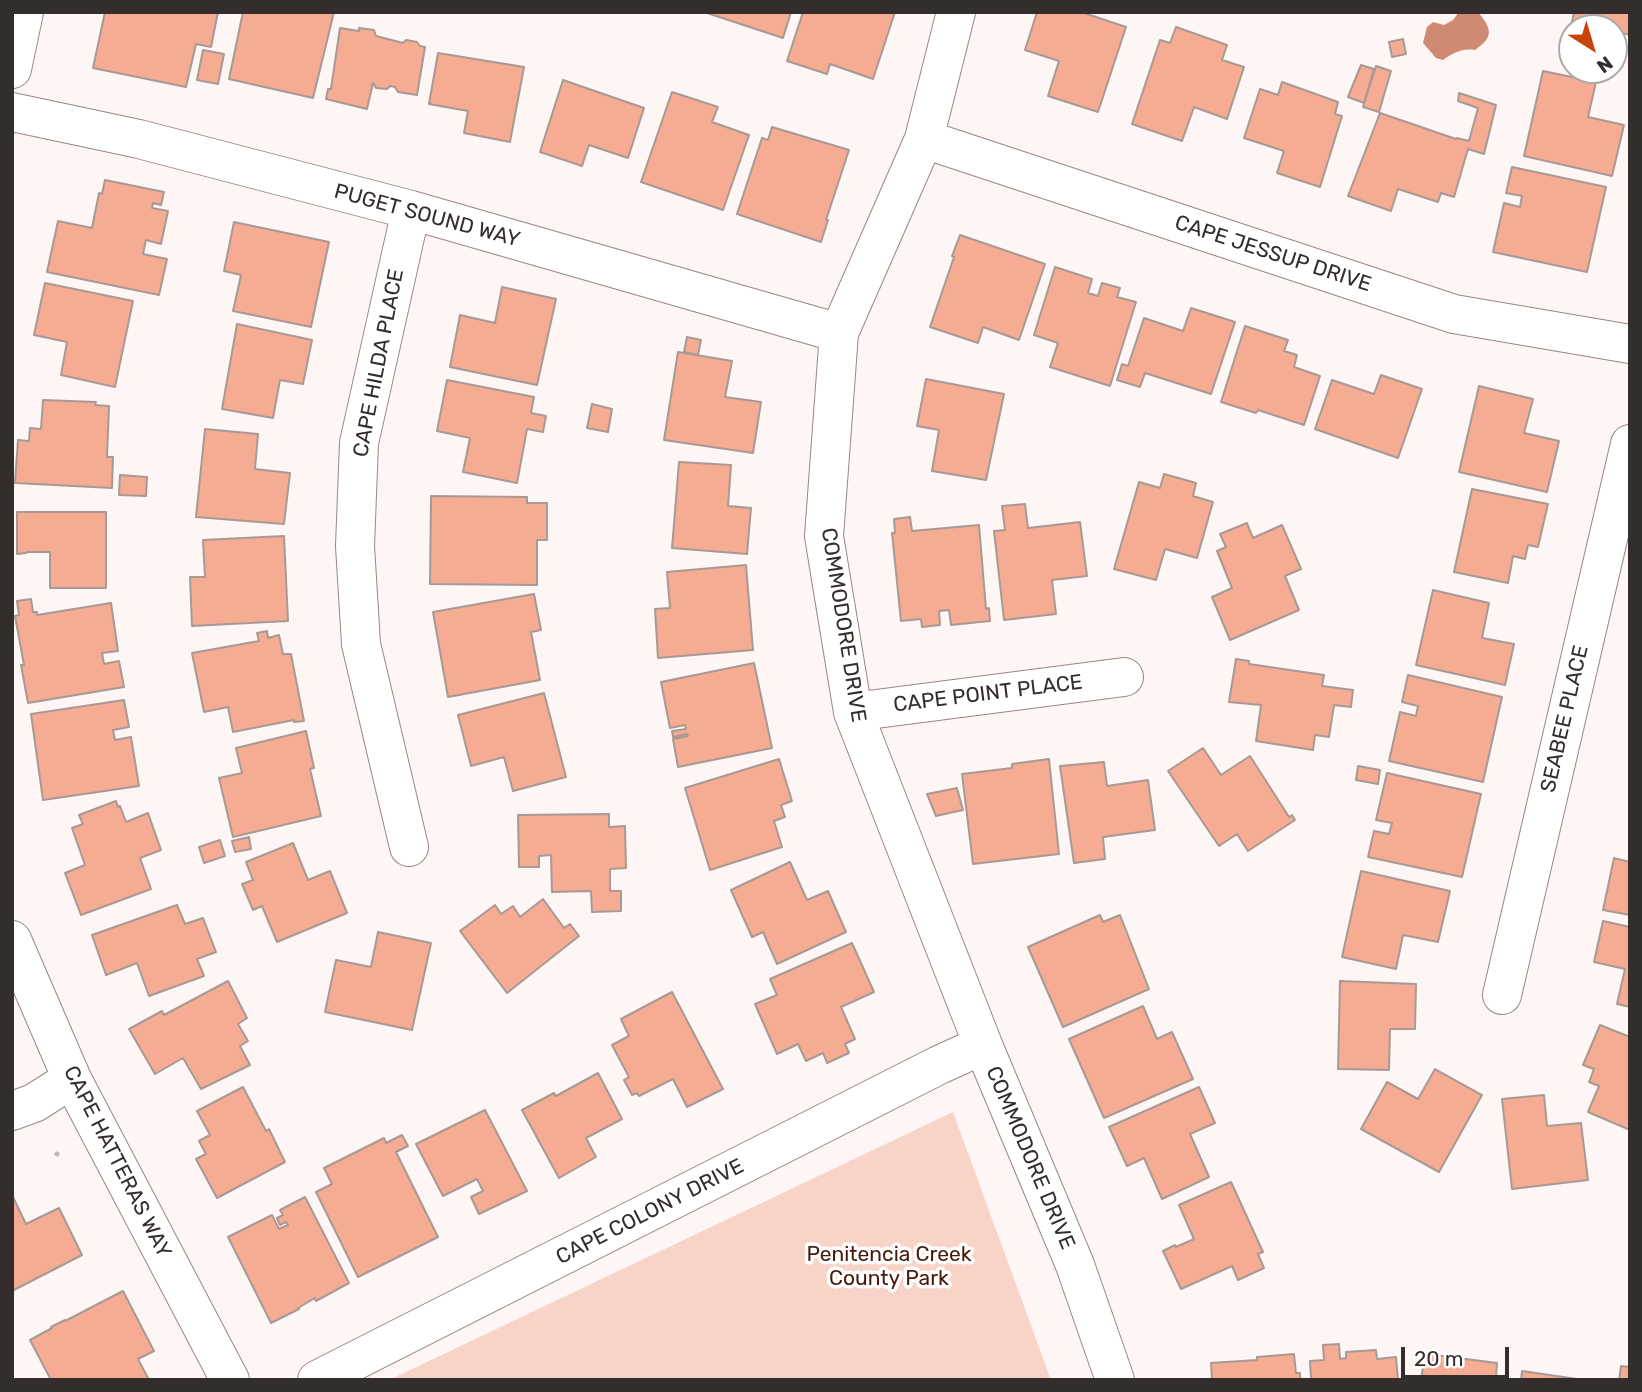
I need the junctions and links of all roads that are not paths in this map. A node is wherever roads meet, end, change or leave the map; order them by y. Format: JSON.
{"nodes":[{"id":1,"x":24,"y":12,"type":"edge"},
{"id":2,"x":956,"y":12,"type":"edge"},
{"id":3,"x":12,"y":69,"type":"edge"},
{"id":4,"x":12,"y":112,"type":"edge"},
{"id":5,"x":923,"y":139,"type":"junction"},
{"id":6,"x":411,"y":211,"type":"junction"},
{"id":7,"x":839,"y":333,"type":"junction"},
{"id":8,"x":1630,"y":344,"type":"edge"},
{"id":9,"x":1630,"y":444,"type":"edge"},
{"id":10,"x":1124,"y":677,"type":"dead end"},
{"id":11,"x":853,"y":712,"type":"junction"},
{"id":12,"x":409,"y":847,"type":"dead end"},
{"id":13,"x":12,"y":940,"type":"edge"},
{"id":14,"x":1502,"y":995,"type":"dead end"},
{"id":15,"x":982,"y":1045,"type":"junction"},
{"id":16,"x":72,"y":1079,"type":"junction"},
{"id":17,"x":12,"y":1111,"type":"edge"},
{"id":18,"x":230,"y":1380,"type":"edge"},
{"id":19,"x":317,"y":1380,"type":"edge"},
{"id":20,"x":1115,"y":1380,"type":"edge"}],
"edges":[{"from":1,"to":3,"type":"street"},
{"from":2,"to":5,"type":"street","name":"COMMODORE DRIVE"},
{"from":4,"to":6,"type":"street","name":"PUGET SOUND WAY"},
{"from":5,"to":7,"type":"street","name":"COMMODORE DRIVE"},
{"from":5,"to":8,"type":"street","name":"CAPE JESSUP DRIVE"},
{"from":6,"to":7,"type":"street","name":"PUGET SOUND WAY"},
{"from":6,"to":12,"type":"street","name":"CAPE HILDA PLACE"},
{"from":7,"to":11,"type":"street","name":"COMMODORE DRIVE"},
{"from":9,"to":14,"type":"street","name":"SEABEE PLACE"},
{"from":10,"to":11,"type":"street","name":"CAPE POINT PLACE"},
{"from":11,"to":15,"type":"street","name":"COMMODORE DRIVE"},
{"from":13,"to":16,"type":"street","name":"CAPE HATTERAS WAY"},
{"from":15,"to":19,"type":"street","name":"CAPE COLONY DRIVE"},
{"from":15,"to":20,"type":"street","name":"COMMODORE DRIVE"},
{"from":16,"to":17,"type":"street"},
{"from":16,"to":18,"type":"street","name":"CAPE HATTERAS WAY"}]}
